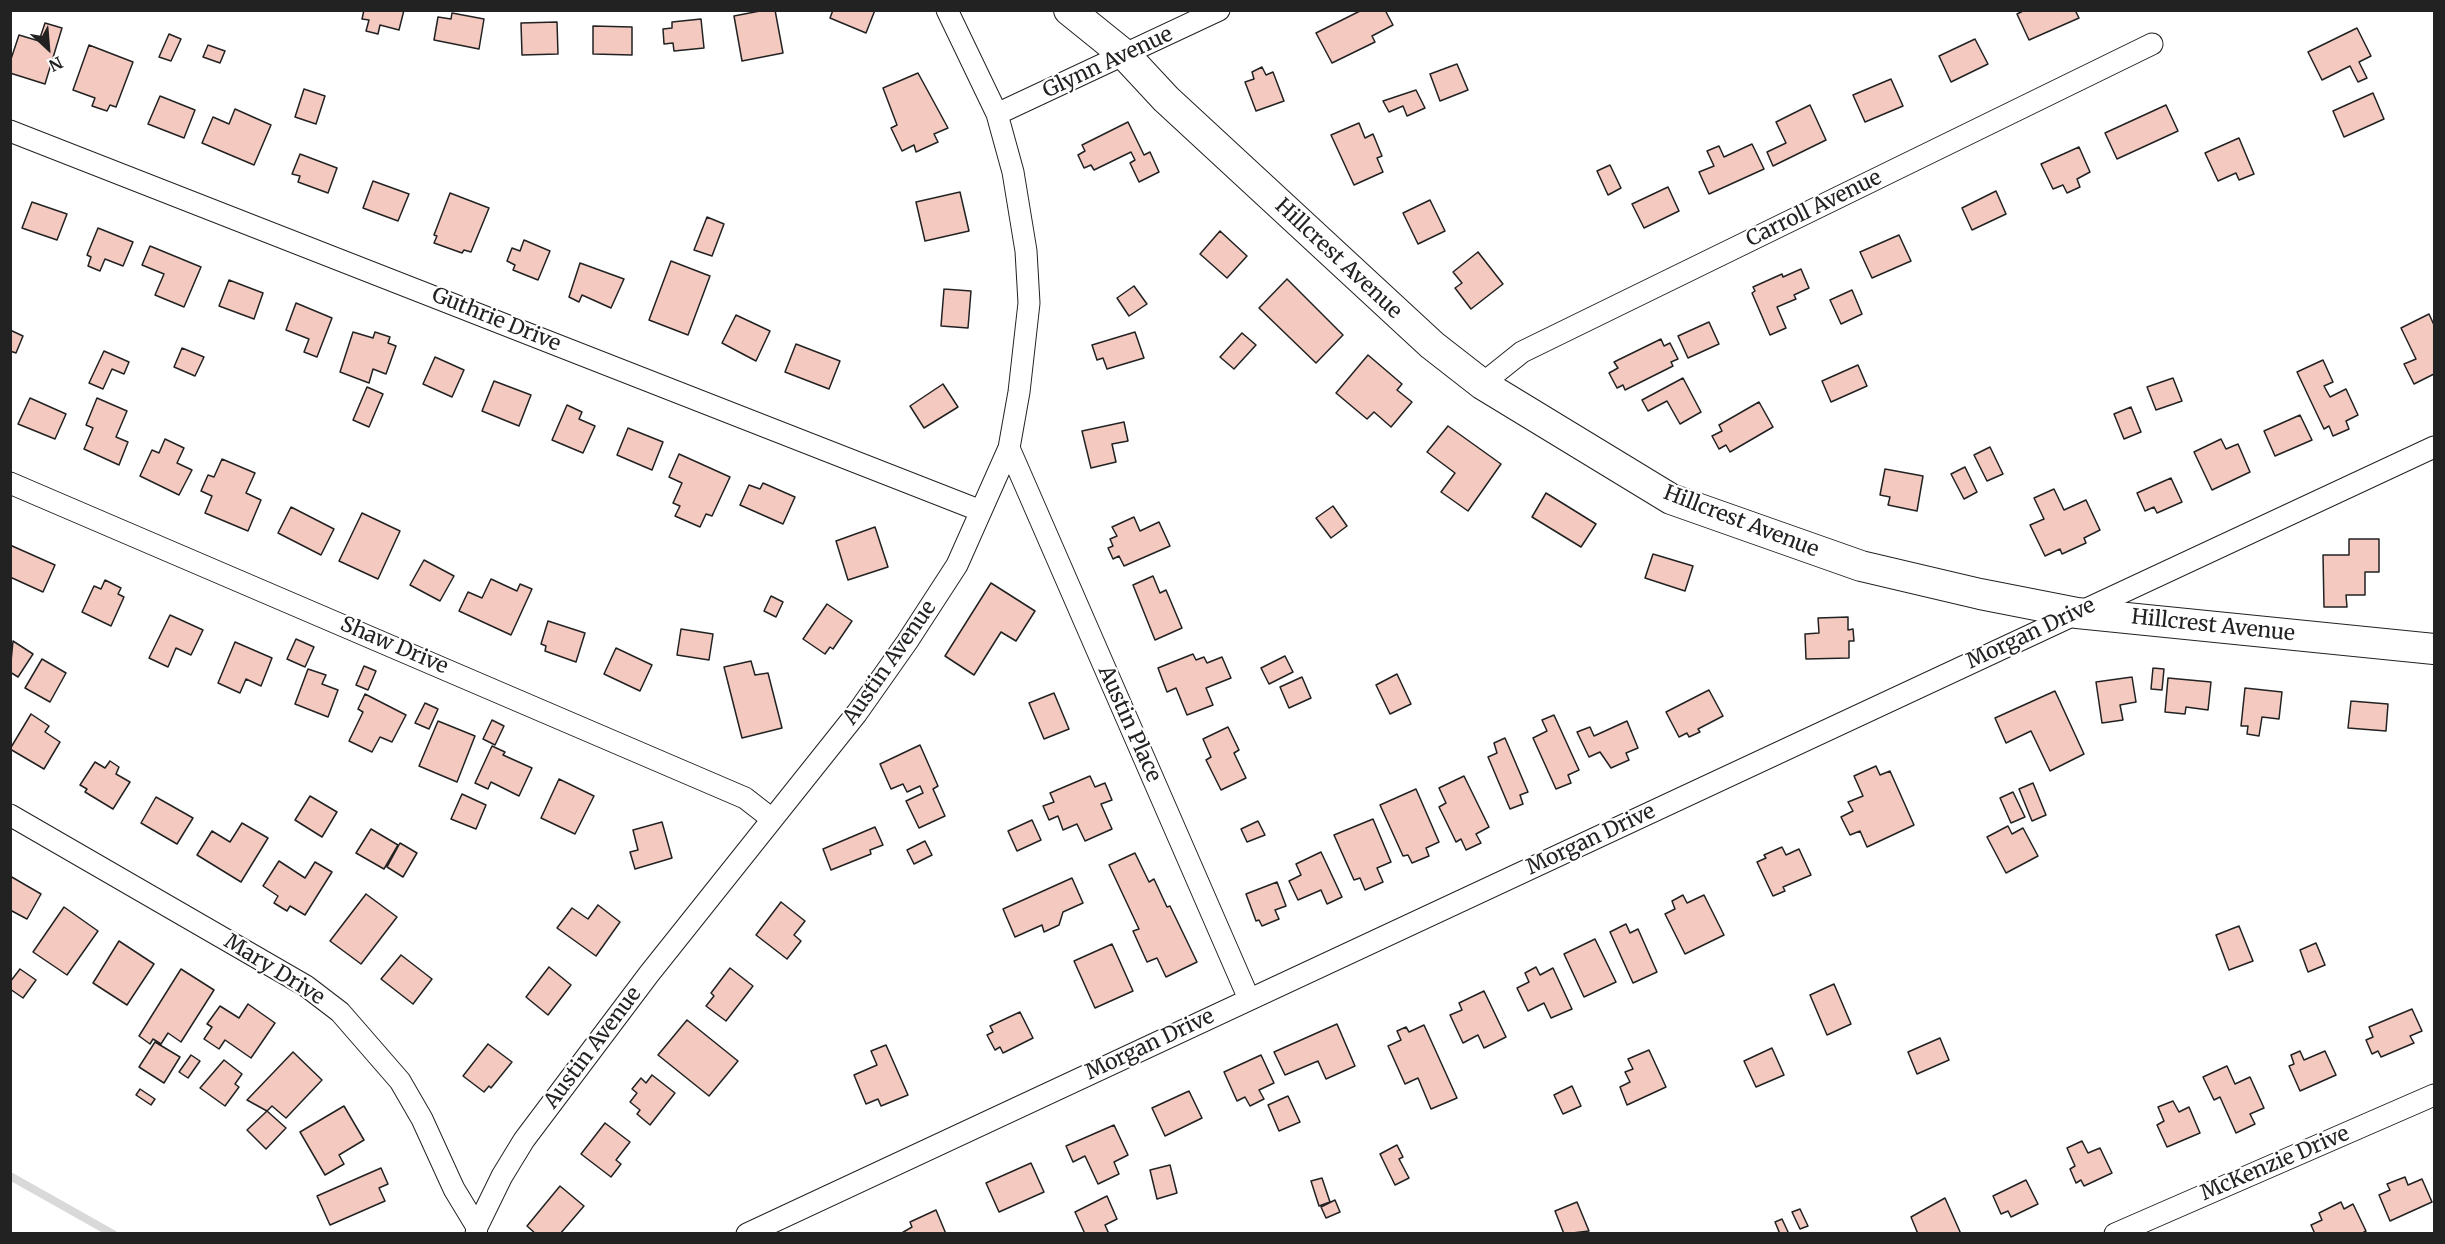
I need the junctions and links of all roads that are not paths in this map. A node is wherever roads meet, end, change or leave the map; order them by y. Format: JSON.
{"nodes":[{"id":1,"x":947,"y":10,"type":"edge"},
{"id":2,"x":1069,"y":10,"type":"edge"},
{"id":3,"x":1219,"y":10,"type":"edge"},
{"id":4,"x":2152,"y":44,"type":"dead end"},
{"id":5,"x":1126,"y":56,"type":"junction"},
{"id":6,"x":997,"y":114,"type":"junction"},
{"id":7,"x":10,"y":131,"type":"edge"},
{"id":8,"x":1482,"y":384,"type":"junction"},
{"id":9,"x":2434,"y":447,"type":"edge"},
{"id":10,"x":1009,"y":448,"type":"junction"},
{"id":11,"x":10,"y":483,"type":"edge"},
{"id":12,"x":981,"y":512,"type":"junction"},
{"id":13,"x":2077,"y":613,"type":"junction"},
{"id":14,"x":2434,"y":649,"type":"edge"},
{"id":15,"x":10,"y":815,"type":"edge"},
{"id":16,"x":772,"y":819,"type":"junction"},
{"id":17,"x":1249,"y":999,"type":"junction"},
{"id":18,"x":2434,"y":1095,"type":"edge"},
{"id":19,"x":477,"y":1230,"type":"edge"},
{"id":20,"x":747,"y":1233,"type":"edge"},
{"id":21,"x":2115,"y":1233,"type":"edge"}],
"edges":[{"from":1,"to":6,"type":"street","name":"Austin Avenue"},
{"from":2,"to":5,"type":"street","name":"Hillcrest Avenue"},
{"from":3,"to":5,"type":"street","name":"Glynn Avenue"},
{"from":4,"to":8,"type":"street","name":"Carroll Avenue"},
{"from":5,"to":6,"type":"street","name":"Glynn Avenue"},
{"from":5,"to":8,"type":"street","name":"Hillcrest Avenue"},
{"from":6,"to":10,"type":"street","name":"Austin Avenue"},
{"from":7,"to":12,"type":"street","name":"Guthrie Drive"},
{"from":8,"to":13,"type":"street","name":"Hillcrest Avenue"},
{"from":9,"to":13,"type":"street","name":"Morgan Drive"},
{"from":10,"to":12,"type":"street","name":"Austin Avenue"},
{"from":10,"to":17,"type":"street","name":"Austin Place"},
{"from":11,"to":16,"type":"street","name":"Shaw Drive"},
{"from":12,"to":16,"type":"street","name":"Austin Avenue"},
{"from":13,"to":14,"type":"street","name":"Hillcrest Avenue"},
{"from":13,"to":17,"type":"street","name":"Morgan Drive"},
{"from":15,"to":19,"type":"street","name":"Mary Drive"},
{"from":16,"to":19,"type":"street","name":"Austin Avenue"},
{"from":17,"to":20,"type":"street","name":"Morgan Drive"},
{"from":18,"to":21,"type":"street","name":"McKenzie Drive"}]}
